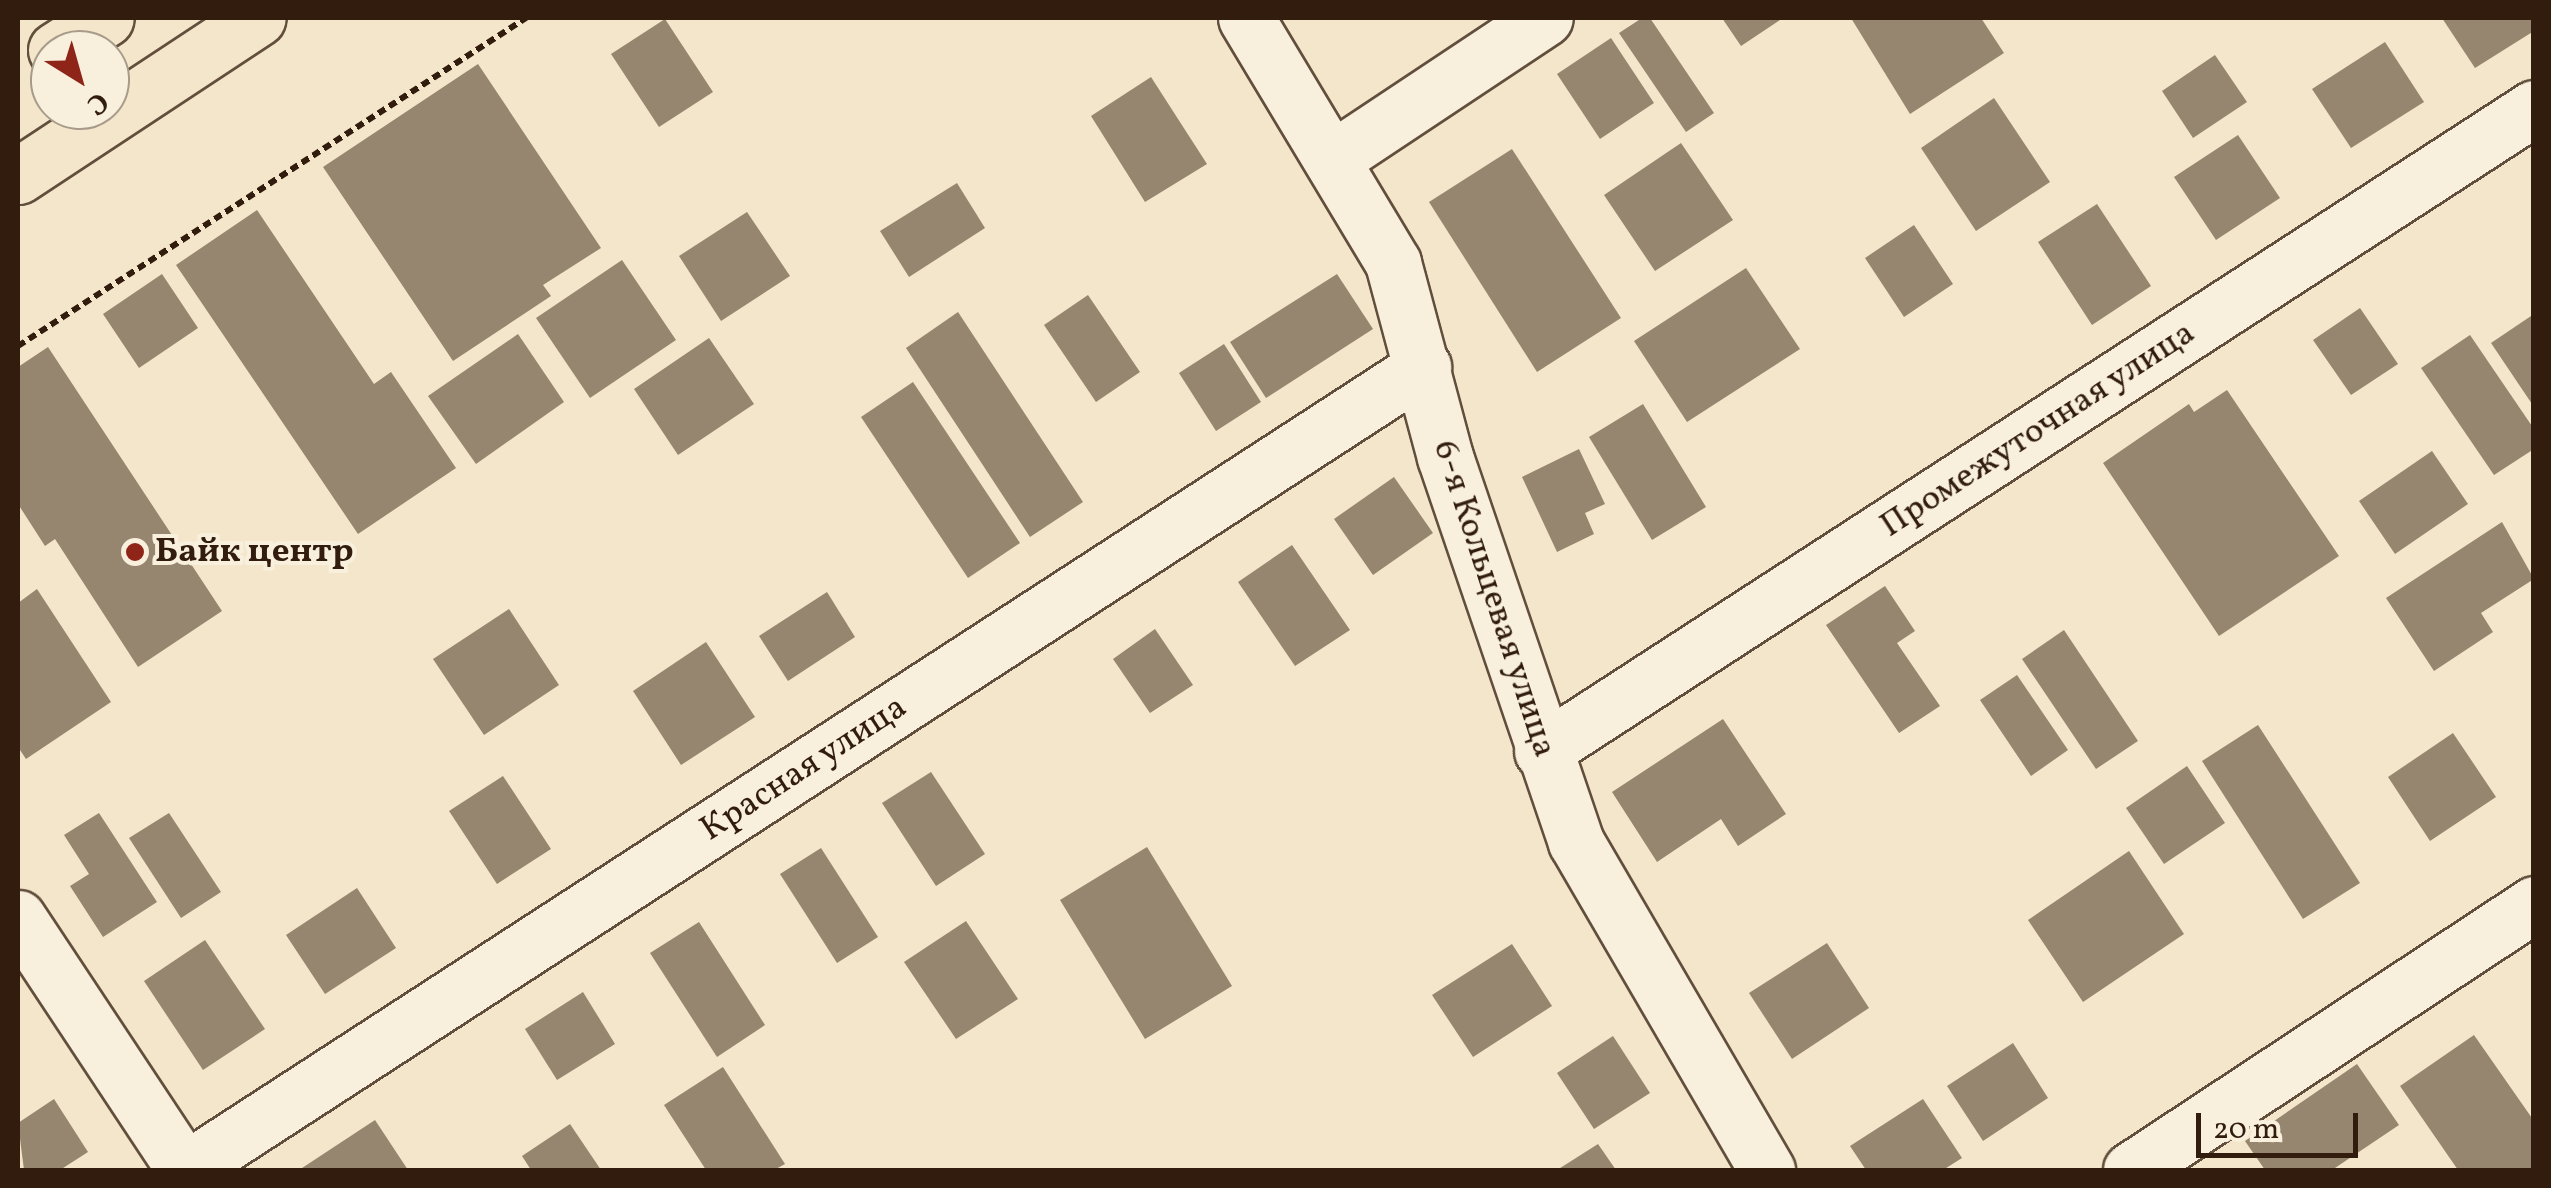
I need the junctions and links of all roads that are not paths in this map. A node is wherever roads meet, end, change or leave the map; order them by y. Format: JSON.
{"nodes":[{"id":1,"x":258,"y":18,"type":"edge"},
{"id":2,"x":1246,"y":18,"type":"edge"},
{"id":3,"x":1544,"y":18,"type":"edge"},
{"id":4,"x":2534,"y":108,"type":"edge"},
{"id":5,"x":1334,"y":158,"type":"junction"},
{"id":6,"x":18,"y":176,"type":"edge"},
{"id":7,"x":1424,"y":366,"type":"junction"},
{"id":8,"x":1542,"y":751,"type":"junction"},
{"id":9,"x":2534,"y":904,"type":"edge"},
{"id":10,"x":18,"y":918,"type":"edge"},
{"id":11,"x":185,"y":1170,"type":"edge"},
{"id":12,"x":1767,"y":1170,"type":"edge"},
{"id":13,"x":2131,"y":1170,"type":"edge"}],
"edges":[{"from":1,"to":6,"type":"main road"},
{"from":2,"to":5,"type":"street","name":"6-я Кольцевая улица"},
{"from":3,"to":5,"type":"street"},
{"from":4,"to":8,"type":"street","name":"Промежуточная улица"},
{"from":5,"to":7,"type":"street","name":"6-я Кольцевая улица"},
{"from":7,"to":8,"type":"street","name":"6-я Кольцевая улица"},
{"from":7,"to":11,"type":"street","name":"Красная улица"},
{"from":8,"to":12,"type":"street","name":"6-я Кольцевая улица"},
{"from":9,"to":13,"type":"street"},
{"from":10,"to":11,"type":"street"}]}
